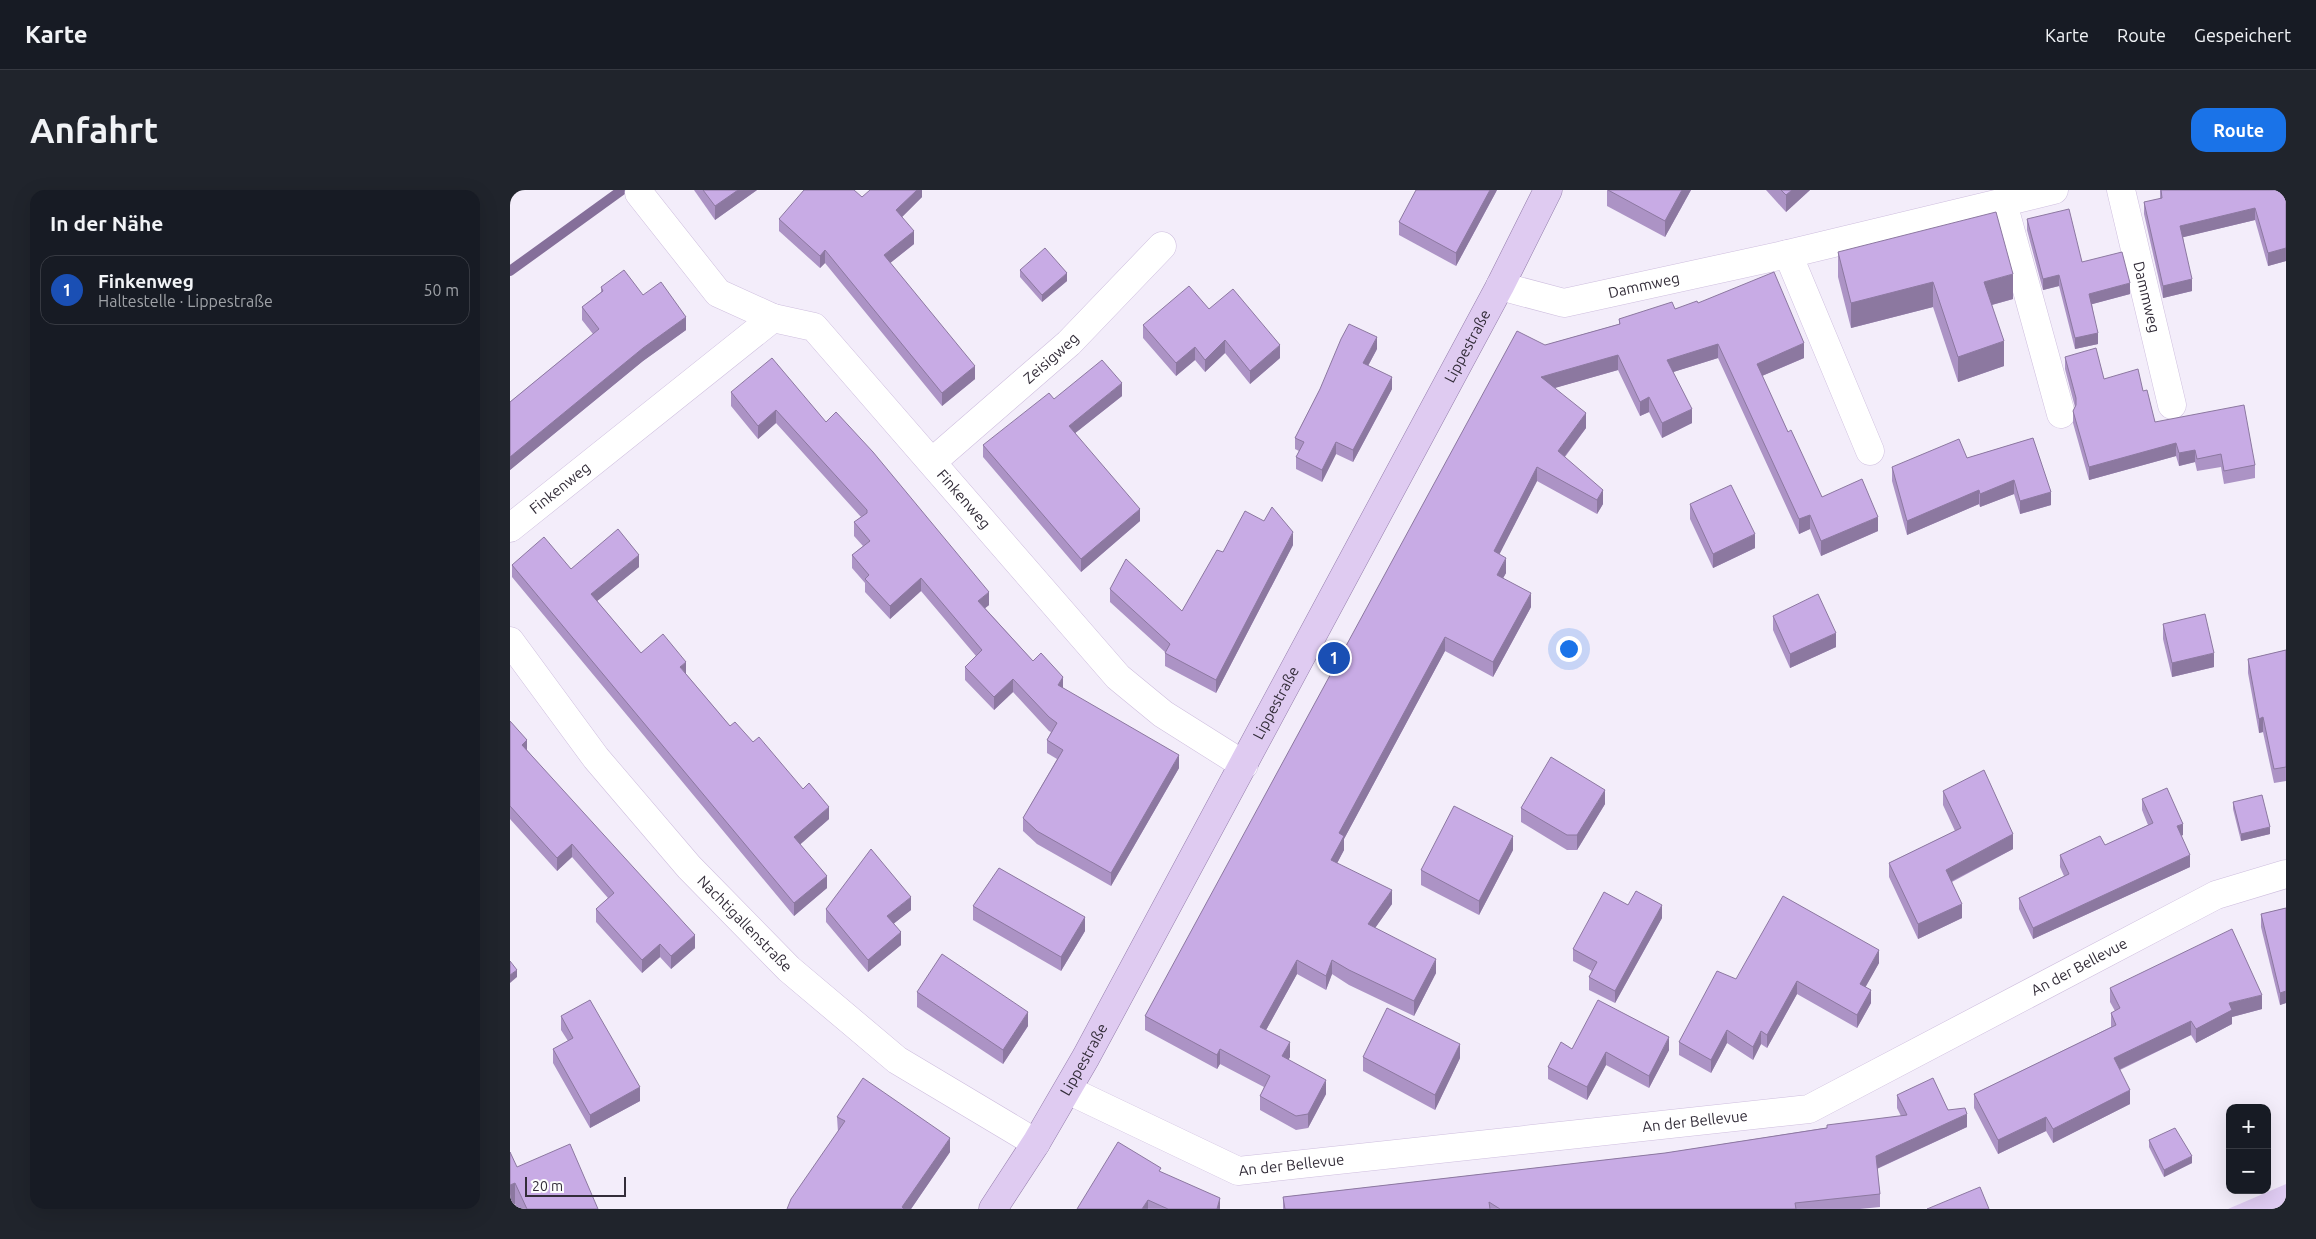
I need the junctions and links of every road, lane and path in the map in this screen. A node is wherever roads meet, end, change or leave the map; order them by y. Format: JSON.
{"nodes":[{"id":1,"x":1548,"y":190,"type":"edge"},
{"id":2,"x":2054,"y":190,"type":"edge"},
{"id":3,"x":2121,"y":190,"type":"edge"},
{"id":4,"x":639,"y":192,"type":"dead end"},
{"id":5,"x":2003,"y":203,"type":"junction"},
{"id":6,"x":1162,"y":246,"type":"dead end"},
{"id":7,"x":1788,"y":254,"type":"junction"},
{"id":8,"x":1500,"y":286,"type":"junction"},
{"id":9,"x":773,"y":318,"type":"junction"},
{"id":10,"x":2172,"y":404,"type":"dead end"},
{"id":11,"x":2061,"y":414,"type":"dead end"},
{"id":12,"x":1870,"y":451,"type":"dead end"},
{"id":13,"x":932,"y":462,"type":"junction"},
{"id":14,"x":510,"y":528,"type":"edge"},
{"id":15,"x":510,"y":641,"type":"edge"},
{"id":16,"x":1244,"y":765,"type":"junction"},
{"id":17,"x":2286,"y":874,"type":"edge"},
{"id":18,"x":1068,"y":1090,"type":"junction"},
{"id":19,"x":1036,"y":1143,"type":"junction"},
{"id":20,"x":992,"y":1209,"type":"edge"}],
"edges":[{"from":1,"to":8,"type":"main road","name":"Lippestraße"},
{"from":2,"to":5,"type":"street","name":"Dammweg"},
{"from":3,"to":10,"type":"street","name":"Dammweg"},
{"from":4,"to":9,"type":"street","name":"Finkenweg"},
{"from":5,"to":7,"type":"street","name":"Dammweg"},
{"from":5,"to":11,"type":"street"},
{"from":6,"to":13,"type":"street","name":"Zeisigweg"},
{"from":7,"to":8,"type":"street","name":"Dammweg"},
{"from":7,"to":12,"type":"street"},
{"from":8,"to":16,"type":"main road","name":"Lippestraße"},
{"from":9,"to":13,"type":"street","name":"Finkenweg"},
{"from":9,"to":14,"type":"street","name":"Finkenweg"},
{"from":13,"to":16,"type":"street","name":"Finkenweg"},
{"from":15,"to":19,"type":"street","name":"Nachtigallenstraße"},
{"from":16,"to":18,"type":"main road","name":"Lippestraße"},
{"from":17,"to":18,"type":"street","name":"An der Bellevue"},
{"from":18,"to":19,"type":"main road","name":"Lippestraße"},
{"from":19,"to":20,"type":"main road","name":"Lippestraße"}]}
